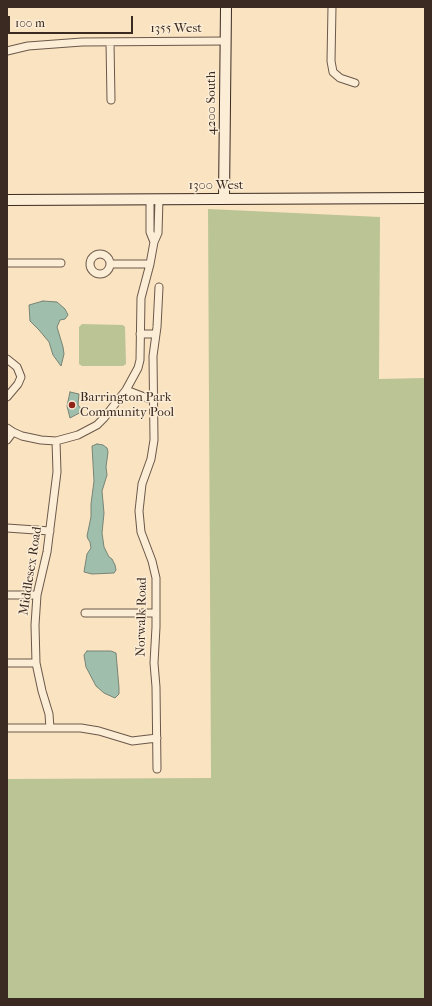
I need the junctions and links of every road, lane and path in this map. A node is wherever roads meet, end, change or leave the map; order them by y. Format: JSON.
{"nodes":[{"id":1,"x":226,"y":7,"type":"edge"},
{"id":2,"x":332,"y":7,"type":"edge"},
{"id":3,"x":226,"y":41,"type":"junction"},
{"id":4,"x":110,"y":42,"type":"junction"},
{"id":5,"x":7,"y":51,"type":"edge"},
{"id":6,"x":355,"y":83,"type":"dead end"},
{"id":7,"x":111,"y":100,"type":"dead end"},
{"id":8,"x":224,"y":198,"type":"junction"},
{"id":9,"x":425,"y":198,"type":"edge"},
{"id":10,"x":154,"y":199,"type":"junction"},
{"id":11,"x":7,"y":200,"type":"edge"},
{"id":12,"x":7,"y":263,"type":"edge"},
{"id":13,"x":61,"y":263,"type":"dead end"},
{"id":14,"x":110,"y":264,"type":"dead end"},
{"id":15,"x":150,"y":264,"type":"junction"},
{"id":16,"x":159,"y":287,"type":"dead end"},
{"id":17,"x":140,"y":334,"type":"junction"},
{"id":18,"x":156,"y":334,"type":"junction"},
{"id":19,"x":7,"y":359,"type":"edge"},
{"id":20,"x":126,"y":390,"type":"junction"},
{"id":21,"x":7,"y":397,"type":"edge"},
{"id":22,"x":153,"y":398,"type":"junction"},
{"id":23,"x":10,"y":430,"type":"edge"},
{"id":24,"x":7,"y":440,"type":"edge"},
{"id":25,"x":56,"y":440,"type":"junction"},
{"id":26,"x":7,"y":528,"type":"edge"},
{"id":27,"x":50,"y":531,"type":"junction"},
{"id":28,"x":7,"y":596,"type":"edge"},
{"id":29,"x":37,"y":596,"type":"junction"},
{"id":30,"x":86,"y":613,"type":"dead end"},
{"id":31,"x":156,"y":613,"type":"junction"},
{"id":32,"x":36,"y":663,"type":"junction"},
{"id":33,"x":7,"y":664,"type":"edge"},
{"id":34,"x":7,"y":728,"type":"edge"},
{"id":35,"x":50,"y":728,"type":"junction"},
{"id":36,"x":157,"y":738,"type":"junction"},
{"id":37,"x":157,"y":769,"type":"dead end"}],
"edges":[{"from":1,"to":3,"type":"street","name":"4200 South"},
{"from":2,"to":6,"type":"street"},
{"from":3,"to":4,"type":"street","name":"1355 West"},
{"from":3,"to":8,"type":"street","name":"4200 South"},
{"from":4,"to":5,"type":"street","name":"1355 West"},
{"from":4,"to":7,"type":"street"},
{"from":8,"to":9,"type":"street","name":"1300 West"},
{"from":8,"to":10,"type":"street","name":"1300 West"},
{"from":10,"to":11,"type":"street","name":"1300 West"},
{"from":10,"to":15,"type":"street"},
{"from":12,"to":13,"type":"street"},
{"from":14,"to":15,"type":"street"},
{"from":15,"to":17,"type":"street"},
{"from":16,"to":18,"type":"street","name":"Norwalk Road"},
{"from":17,"to":18,"type":"street"},
{"from":17,"to":20,"type":"street"},
{"from":18,"to":22,"type":"street","name":"Norwalk Road"},
{"from":19,"to":21,"type":"street"},
{"from":20,"to":22,"type":"street"},
{"from":20,"to":25,"type":"street"},
{"from":22,"to":31,"type":"street","name":"Norwalk Road"},
{"from":23,"to":24,"type":"street"},
{"from":23,"to":25,"type":"street"},
{"from":25,"to":27,"type":"street","name":"Middlesex Road"},
{"from":26,"to":27,"type":"street"},
{"from":27,"to":29,"type":"street","name":"Middlesex Road"},
{"from":28,"to":29,"type":"street"},
{"from":29,"to":32,"type":"street","name":"Middlesex Road"},
{"from":30,"to":31,"type":"street"},
{"from":31,"to":36,"type":"street","name":"Norwalk Road"},
{"from":32,"to":33,"type":"street"},
{"from":32,"to":35,"type":"street","name":"Middlesex Road"},
{"from":34,"to":35,"type":"street"},
{"from":35,"to":36,"type":"street"},
{"from":36,"to":37,"type":"street","name":"Norwalk Road"}]}
